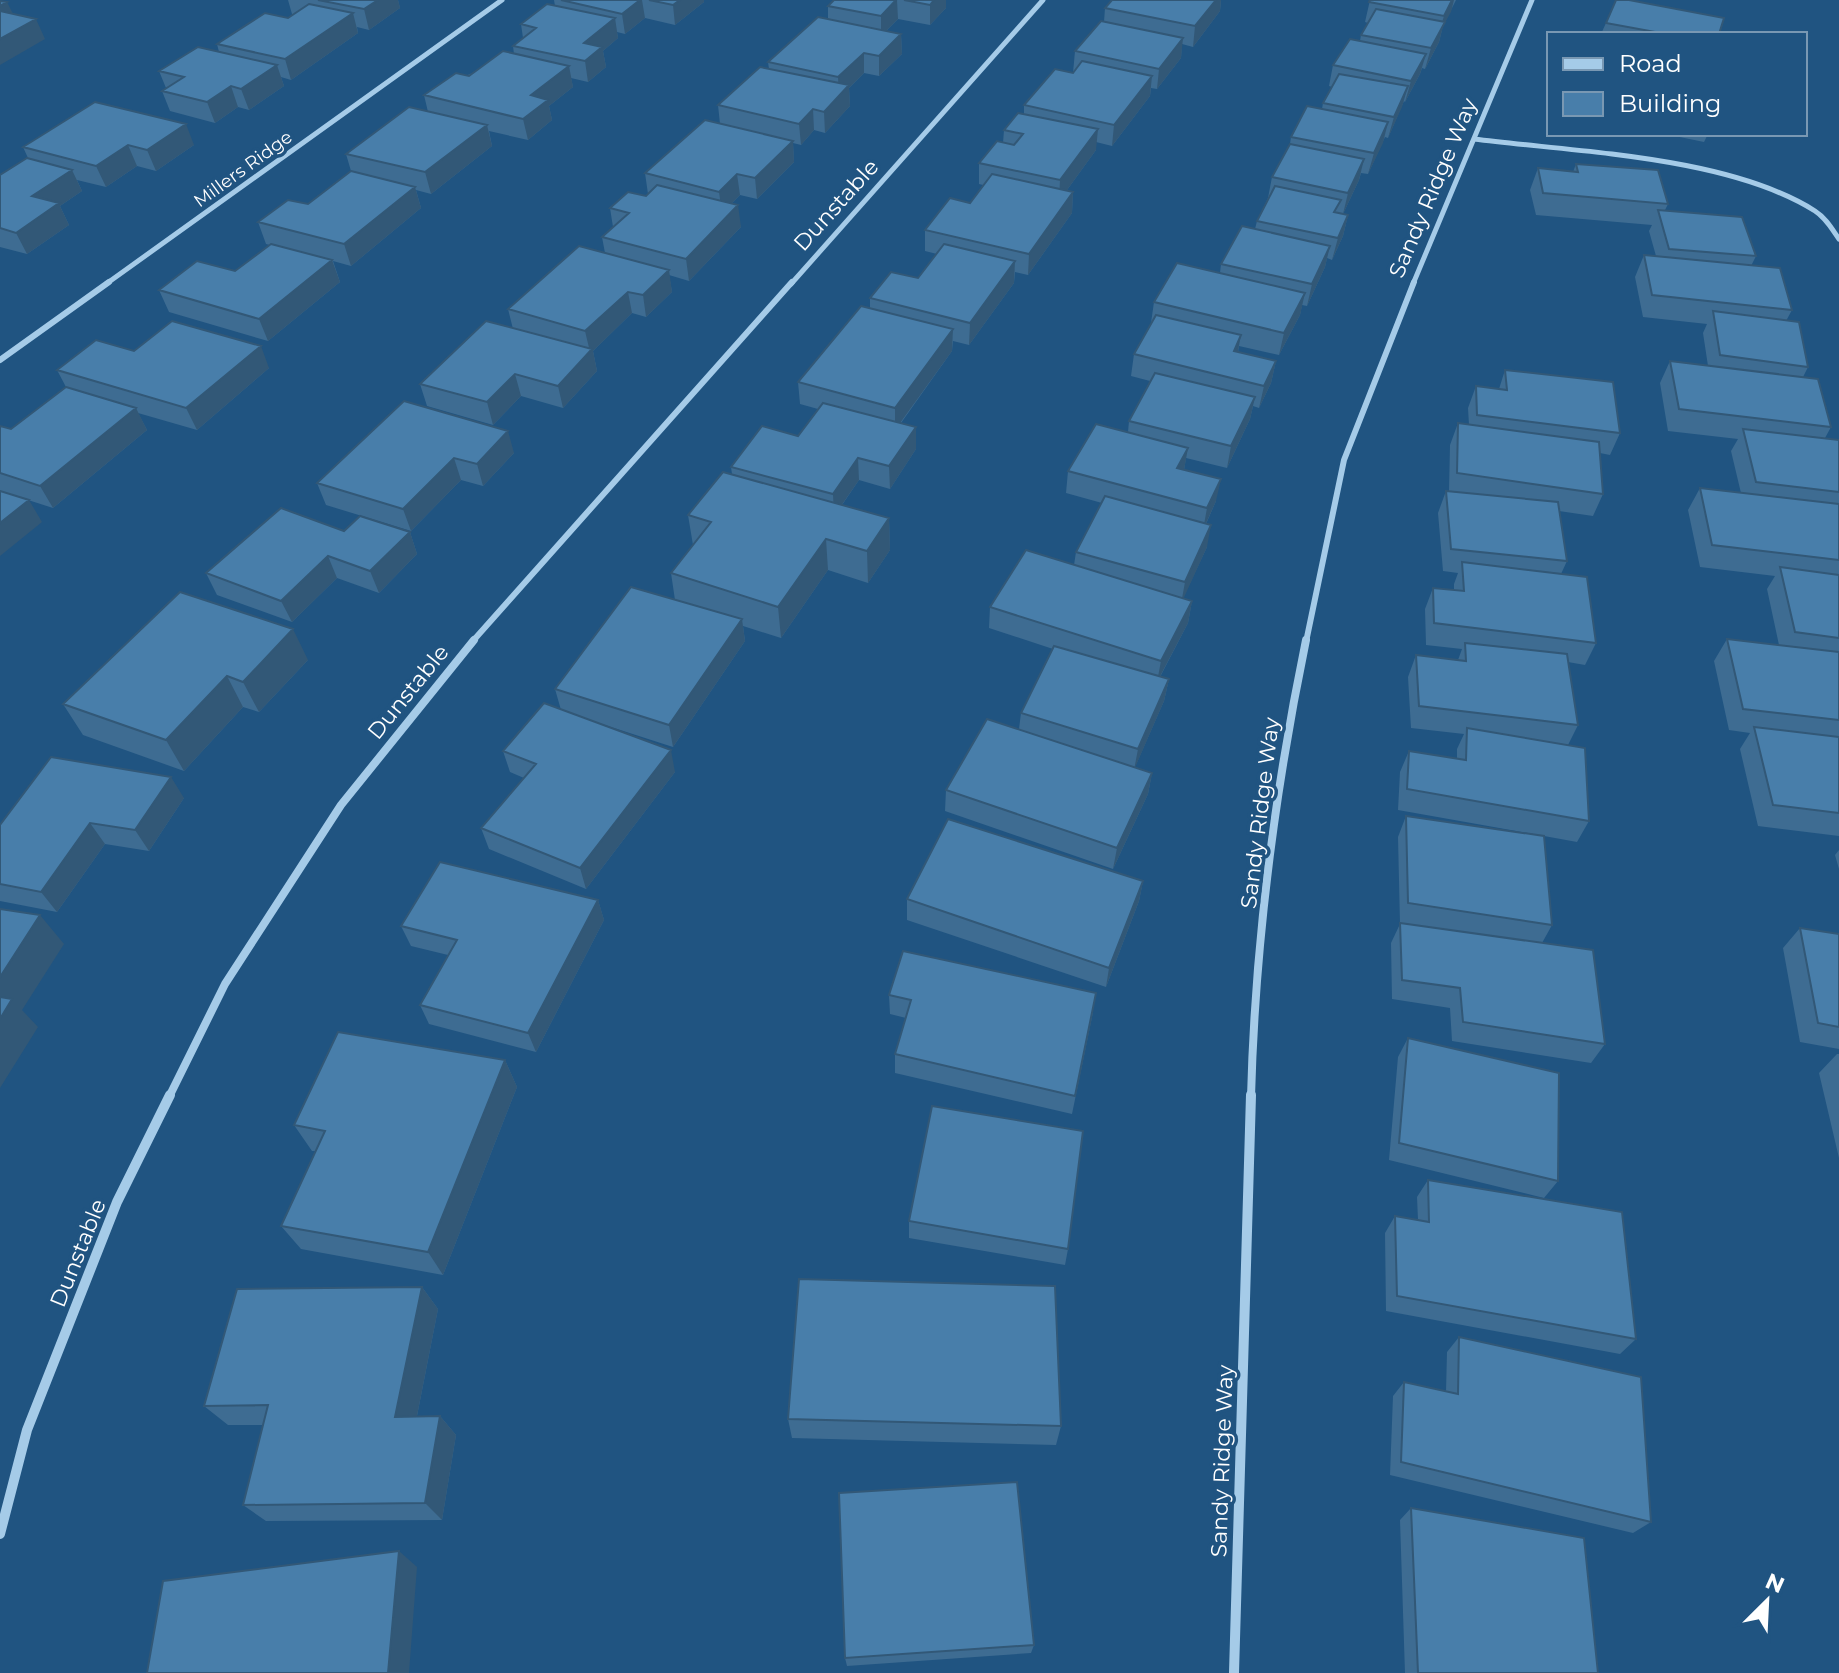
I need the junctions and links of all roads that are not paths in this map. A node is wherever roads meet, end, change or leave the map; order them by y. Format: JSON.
{"nodes":[{"id":1,"x":502,"y":0,"type":"edge"},
{"id":2,"x":1043,"y":0,"type":"edge"},
{"id":3,"x":1532,"y":0,"type":"edge"},
{"id":4,"x":1474,"y":139,"type":"junction"},
{"id":5,"x":1839,"y":239,"type":"edge"},
{"id":6,"x":0,"y":360,"type":"edge"},
{"id":7,"x":0,"y":1534,"type":"edge"},
{"id":8,"x":1234,"y":1673,"type":"edge"}],
"edges":[{"from":1,"to":6,"type":"street","name":"Millers Ridge"},
{"from":2,"to":7,"type":"street","name":"Dunstable"},
{"from":3,"to":4,"type":"street","name":"Sandy Ridge Way"},
{"from":4,"to":5,"type":"street"},
{"from":4,"to":8,"type":"street","name":"Sandy Ridge Way"}]}
